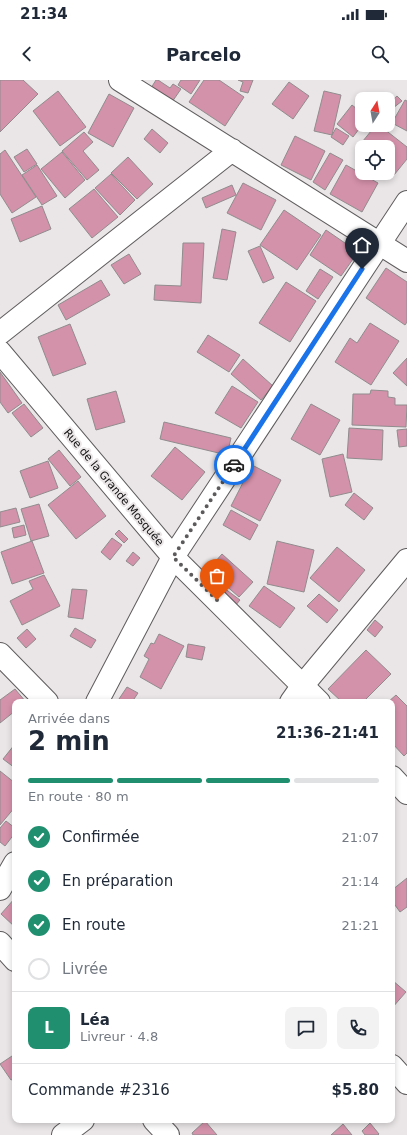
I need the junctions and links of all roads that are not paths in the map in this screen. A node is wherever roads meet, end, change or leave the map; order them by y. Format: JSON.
{"nodes":[{"id":1,"x":120,"y":80,"type":"edge"},
{"id":2,"x":232,"y":150,"type":"junction"},
{"id":3,"x":407,"y":202,"type":"edge"},
{"id":4,"x":379,"y":243,"type":"junction"},
{"id":5,"x":407,"y":260,"type":"edge"},
{"id":6,"x":0,"y":333,"type":"edge"},
{"id":7,"x":0,"y":352,"type":"edge"},
{"id":8,"x":173,"y":557,"type":"junction"},
{"id":9,"x":407,"y":560,"type":"edge"},
{"id":10,"x":0,"y":654,"type":"edge"},
{"id":11,"x":297,"y":694,"type":"edge"},
{"id":12,"x":44,"y":699,"type":"edge"},
{"id":13,"x":99,"y":699,"type":"edge"},
{"id":14,"x":311,"y":699,"type":"edge"},
{"id":15,"x":395,"y":781,"type":"edge"},
{"id":16,"x":407,"y":793,"type":"edge"},
{"id":17,"x":12,"y":867,"type":"edge"},
{"id":18,"x":0,"y":889,"type":"edge"},
{"id":19,"x":0,"y":943,"type":"edge"},
{"id":20,"x":12,"y":957,"type":"edge"},
{"id":21,"x":395,"y":1069,"type":"edge"},
{"id":22,"x":407,"y":1083,"type":"edge"},
{"id":23,"x":80,"y":1123,"type":"edge"},
{"id":24,"x":157,"y":1123,"type":"edge"},
{"id":25,"x":63,"y":1135,"type":"edge"},
{"id":26,"x":168,"y":1135,"type":"edge"}],
"edges":[{"from":1,"to":2,"type":"street"},
{"from":2,"to":4,"type":"street"},
{"from":2,"to":6,"type":"street"},
{"from":3,"to":4,"type":"street"},
{"from":4,"to":5,"type":"street"},
{"from":4,"to":8,"type":"street"},
{"from":7,"to":8,"type":"street","name":"Rue de la Grande Mosquée"},
{"from":8,"to":11,"type":"street","name":"Rue de la Grande Mosquée"},
{"from":8,"to":13,"type":"street"},
{"from":9,"to":11,"type":"street"},
{"from":10,"to":12,"type":"street"},
{"from":11,"to":14,"type":"street","name":"Rue de la Grande Mosquée"},
{"from":15,"to":16,"type":"street"},
{"from":17,"to":18,"type":"street"},
{"from":19,"to":20,"type":"street"},
{"from":21,"to":22,"type":"street"},
{"from":23,"to":25,"type":"street"},
{"from":24,"to":26,"type":"street"}]}
